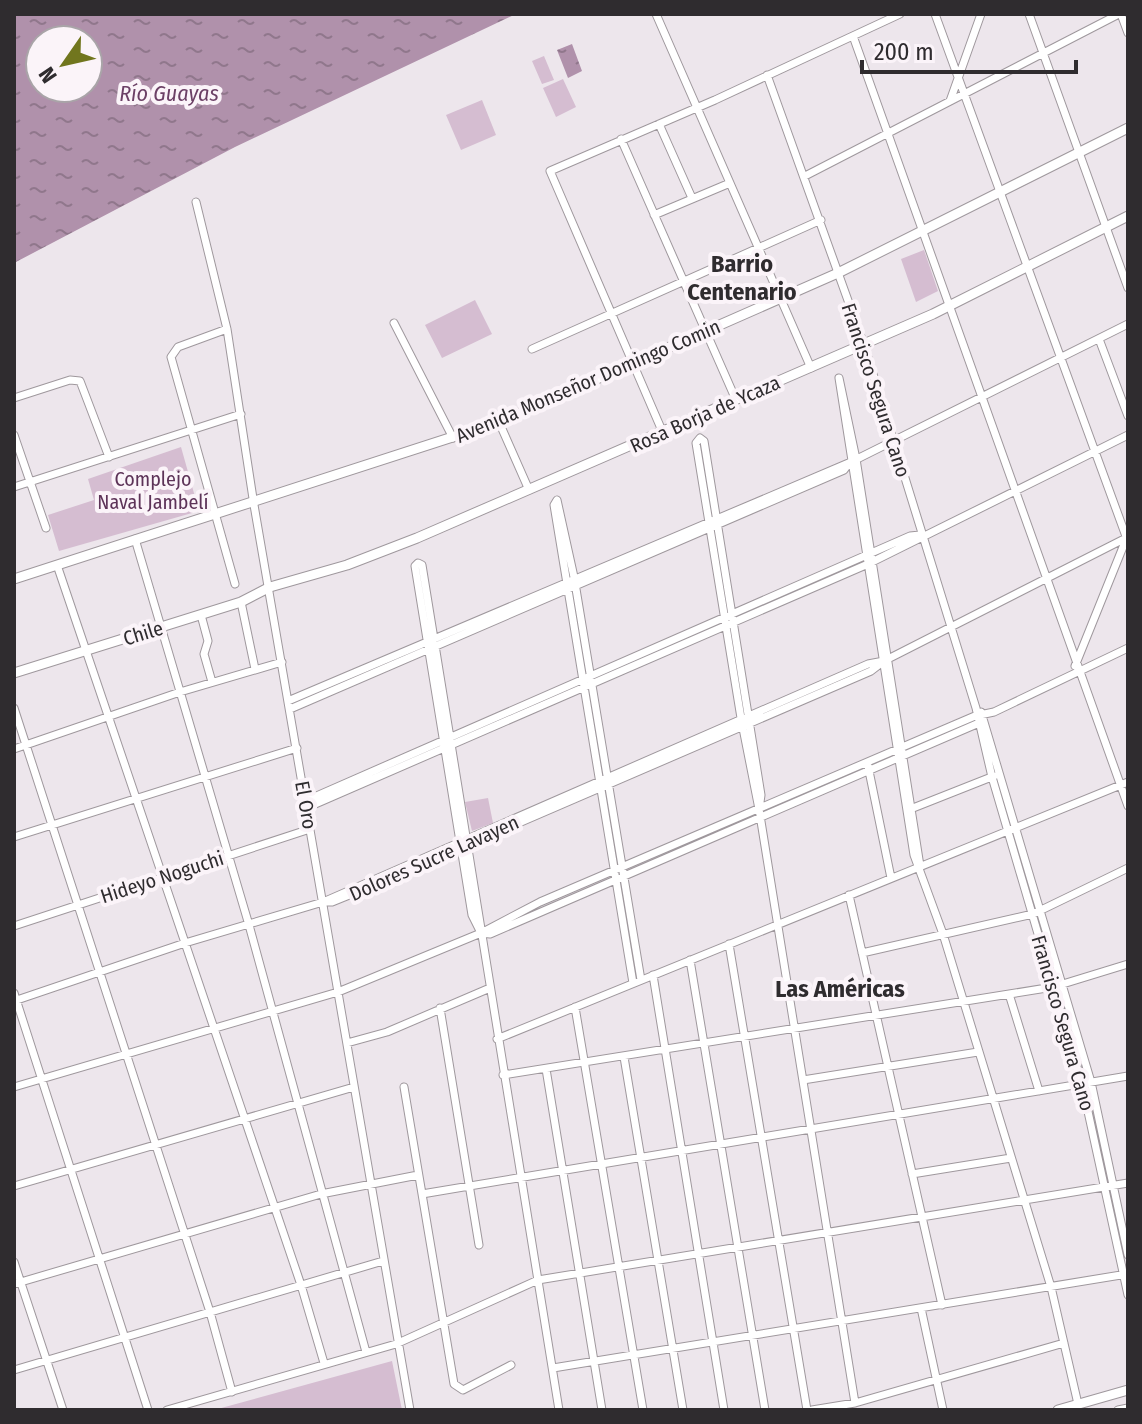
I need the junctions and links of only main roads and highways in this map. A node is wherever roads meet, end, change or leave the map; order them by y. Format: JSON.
{"nodes":[{"id":1,"x":1128,"y":128,"type":"edge"},
{"id":2,"x":1128,"y":216,"type":"edge"},
{"id":3,"x":14,"y":579,"type":"edge"},
{"id":4,"x":270,"y":587,"type":"joint"},
{"id":5,"x":14,"y":673,"type":"edge"},
{"id":6,"x":1126,"y":1390,"type":"edge"},
{"id":7,"x":1058,"y":1410,"type":"edge"}],
"edges":[{"from":1,"to":3,"type":"main road","name":"Avenida Monseñor Domingo Comin"},
{"from":2,"to":4,"type":"main road","name":"Rosa Borja de Ycaza"},
{"from":4,"to":5,"type":"main road","name":"Chile"},
{"from":6,"to":7,"type":"main road"}]}
